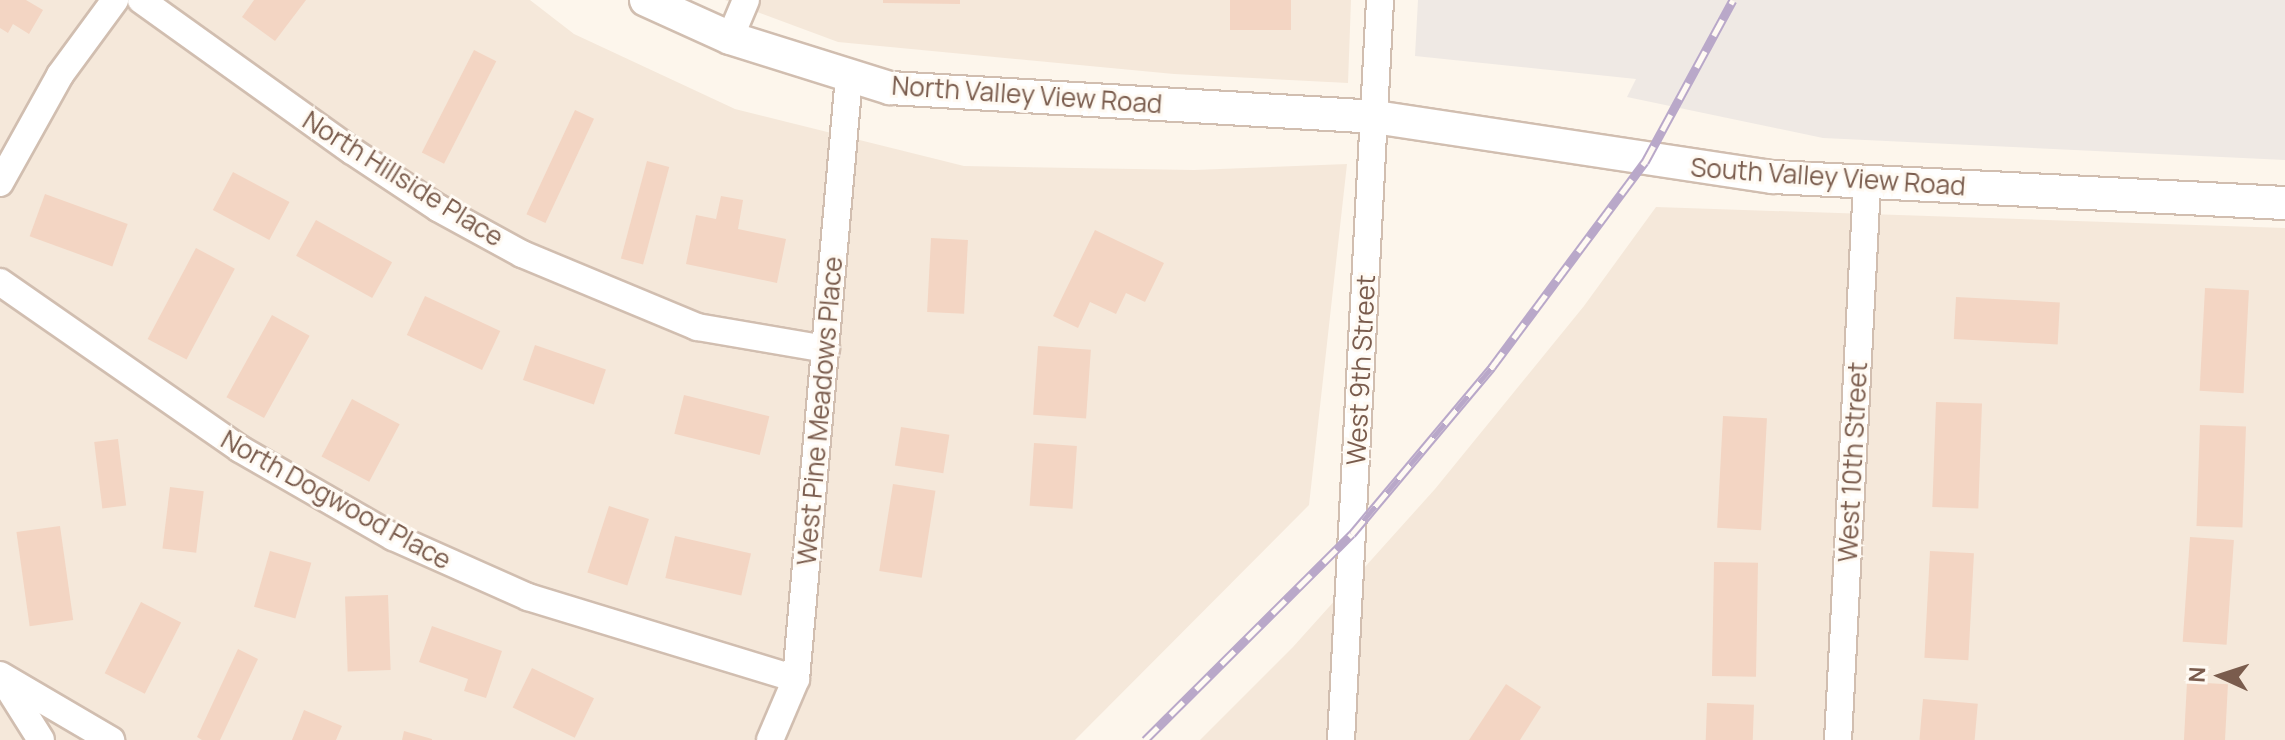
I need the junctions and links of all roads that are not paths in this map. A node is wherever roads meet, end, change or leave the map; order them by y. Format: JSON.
{"nodes":[{"id":1,"x":115,"y":0,"type":"edge"},
{"id":2,"x":141,"y":0,"type":"edge"},
{"id":3,"x":646,"y":0,"type":"edge"},
{"id":4,"x":746,"y":0,"type":"edge"},
{"id":5,"x":1380,"y":0,"type":"edge"},
{"id":6,"x":730,"y":38,"type":"junction"},
{"id":7,"x":849,"y":77,"type":"junction"},
{"id":8,"x":1375,"y":117,"type":"junction"},
{"id":9,"x":0,"y":183,"type":"edge"},
{"id":10,"x":1867,"y":184,"type":"junction"},
{"id":11,"x":2285,"y":203,"type":"edge"},
{"id":12,"x":0,"y":282,"type":"edge"},
{"id":13,"x":826,"y":349,"type":"junction"},
{"id":14,"x":0,"y":675,"type":"edge"},
{"id":15,"x":796,"y":679,"type":"junction"},
{"id":16,"x":41,"y":740,"type":"edge"},
{"id":17,"x":111,"y":740,"type":"edge"},
{"id":18,"x":770,"y":740,"type":"edge"},
{"id":19,"x":1341,"y":740,"type":"edge"},
{"id":20,"x":1838,"y":740,"type":"edge"}],
"edges":[{"from":1,"to":9,"type":"street"},
{"from":2,"to":13,"type":"street","name":"North Hillside Place"},
{"from":3,"to":6,"type":"street","name":"North Valley View Road"},
{"from":4,"to":6,"type":"street"},
{"from":5,"to":8,"type":"street","name":"West 9th Street"},
{"from":6,"to":7,"type":"street","name":"North Valley View Road"},
{"from":7,"to":8,"type":"street","name":"North Valley View Road"},
{"from":7,"to":13,"type":"street","name":"West Pine Meadows Place"},
{"from":8,"to":10,"type":"street","name":"South Valley View Road"},
{"from":8,"to":19,"type":"street","name":"West 9th Street"},
{"from":10,"to":11,"type":"street","name":"South Valley View Road"},
{"from":10,"to":20,"type":"street","name":"West 10th Street"},
{"from":12,"to":15,"type":"street","name":"North Dogwood Place"},
{"from":13,"to":15,"type":"street","name":"West Pine Meadows Place"},
{"from":14,"to":16,"type":"street"},
{"from":14,"to":17,"type":"street"},
{"from":15,"to":18,"type":"street","name":"West Pine Meadows Place"}]}
